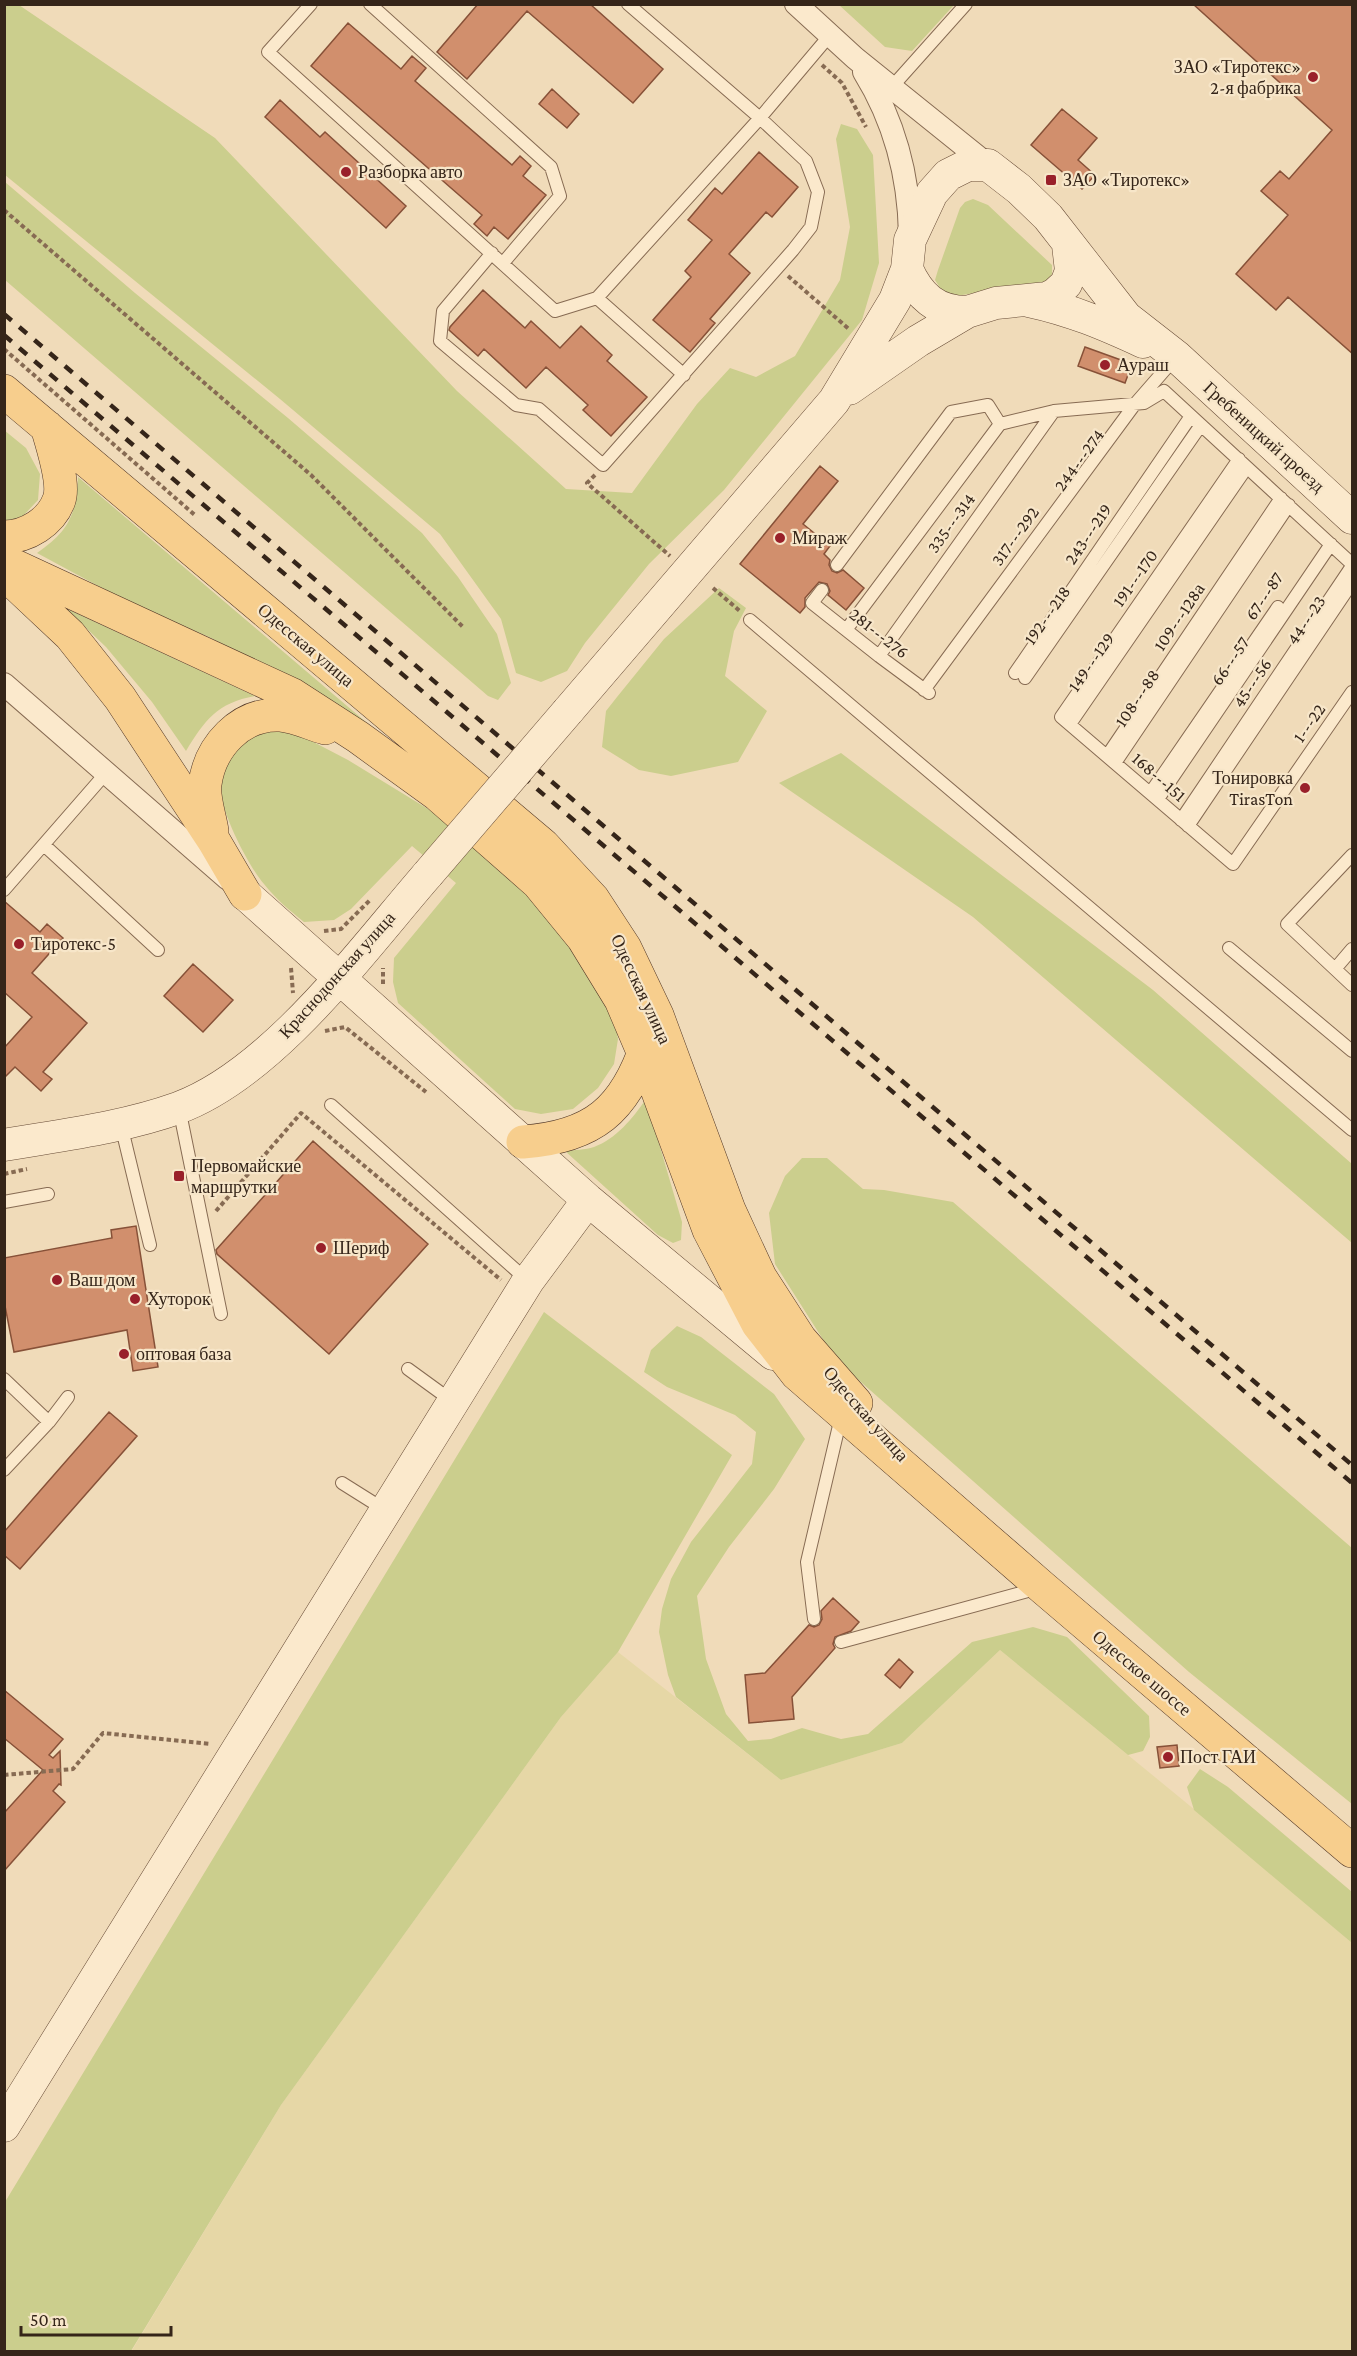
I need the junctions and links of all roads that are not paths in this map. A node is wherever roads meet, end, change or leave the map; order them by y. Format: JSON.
{"nodes":[{"id":1,"x":311,"y":4,"type":"edge"},
{"id":2,"x":370,"y":4,"type":"edge"},
{"id":3,"x":628,"y":4,"type":"edge"},
{"id":4,"x":796,"y":4,"type":"edge"},
{"id":5,"x":966,"y":4,"type":"edge"},
{"id":6,"x":830,"y":35,"type":"junction"},
{"id":7,"x":855,"y":58,"type":"junction"},
{"id":8,"x":891,"y":88,"type":"junction"},
{"id":9,"x":760,"y":118,"type":"junction"},
{"id":10,"x":988,"y":165,"type":"junction"},
{"id":11,"x":1068,"y":245,"type":"junction"},
{"id":12,"x":492,"y":254,"type":"junction"},
{"id":13,"x":909,"y":255,"type":"junction"},
{"id":14,"x":503,"y":264,"type":"junction"},
{"id":15,"x":597,"y":298,"type":"junction"},
{"id":16,"x":1028,"y":301,"type":"junction"},
{"id":17,"x":967,"y":312,"type":"junction"},
{"id":18,"x":1176,"y":356,"type":"junction"},
{"id":19,"x":684,"y":375,"type":"junction"},
{"id":20,"x":4,"y":392,"type":"edge"},
{"id":21,"x":834,"y":401,"type":"junction"},
{"id":22,"x":1139,"y":403,"type":"junction"},
{"id":23,"x":1054,"y":411,"type":"junction"},
{"id":24,"x":1191,"y":416,"type":"junction"},
{"id":25,"x":1000,"y":424,"type":"junction"},
{"id":26,"x":1201,"y":425,"type":"junction"},
{"id":27,"x":47,"y":427,"type":"junction"},
{"id":28,"x":1239,"y":459,"type":"junction"},
{"id":29,"x":1243,"y":472,"type":"dead end"},
{"id":30,"x":1285,"y":502,"type":"junction"},
{"id":31,"x":1353,"y":518,"type":"edge"},
{"id":32,"x":4,"y":537,"type":"edge"},
{"id":33,"x":1328,"y":542,"type":"junction"},
{"id":34,"x":4,"y":561,"type":"edge"},
{"id":35,"x":837,"y":565,"type":"dead end"},
{"id":36,"x":1353,"y":565,"type":"edge"},
{"id":37,"x":4,"y":573,"type":"edge"},
{"id":38,"x":1353,"y":583,"type":"edge"},
{"id":39,"x":822,"y":590,"type":"dead end"},
{"id":40,"x":750,"y":620,"type":"road end"},
{"id":41,"x":846,"y":630,"type":"junction"},
{"id":42,"x":879,"y":656,"type":"junction"},
{"id":43,"x":1020,"y":676,"type":"joint"},
{"id":44,"x":4,"y":684,"type":"edge"},
{"id":45,"x":931,"y":689,"type":"joint"},
{"id":46,"x":1353,"y":692,"type":"edge"},
{"id":47,"x":1066,"y":721,"type":"junction"},
{"id":48,"x":358,"y":737,"type":"junction"},
{"id":49,"x":1111,"y":759,"type":"junction"},
{"id":50,"x":106,"y":773,"type":"junction"},
{"id":51,"x":1155,"y":795,"type":"junction"},
{"id":52,"x":1184,"y":823,"type":"junction"},
{"id":53,"x":214,"y":841,"type":"junction"},
{"id":54,"x":44,"y":845,"type":"junction"},
{"id":55,"x":1353,"y":855,"type":"edge"},
{"id":56,"x":1233,"y":864,"type":"joint"},
{"id":57,"x":4,"y":890,"type":"edge"},
{"id":58,"x":245,"y":894,"type":"junction"},
{"id":59,"x":1229,"y":948,"type":"dead end"},
{"id":60,"x":1353,"y":949,"type":"edge"},
{"id":61,"x":158,"y":950,"type":"dead end"},
{"id":62,"x":1335,"y":969,"type":"junction"},
{"id":63,"x":338,"y":978,"type":"junction"},
{"id":64,"x":1353,"y":985,"type":"edge"},
{"id":65,"x":657,"y":1016,"type":"junction"},
{"id":66,"x":1353,"y":1051,"type":"edge"},
{"id":67,"x":644,"y":1054,"type":"junction"},
{"id":68,"x":331,"y":1105,"type":"dead end"},
{"id":69,"x":179,"y":1107,"type":"junction"},
{"id":70,"x":120,"y":1124,"type":"junction"},
{"id":71,"x":1353,"y":1130,"type":"edge"},
{"id":72,"x":523,"y":1142,"type":"junction"},
{"id":73,"x":4,"y":1145,"type":"edge"},
{"id":74,"x":48,"y":1194,"type":"dead end"},
{"id":75,"x":588,"y":1200,"type":"junction"},
{"id":76,"x":4,"y":1202,"type":"edge"},
{"id":77,"x":150,"y":1245,"type":"dead end"},
{"id":78,"x":528,"y":1281,"type":"junction"},
{"id":79,"x":221,"y":1314,"type":"dead end"},
{"id":80,"x":408,"y":1369,"type":"dead end"},
{"id":81,"x":796,"y":1374,"type":"junction"},
{"id":82,"x":4,"y":1379,"type":"edge"},
{"id":83,"x":68,"y":1397,"type":"dead end"},
{"id":84,"x":453,"y":1401,"type":"junction"},
{"id":85,"x":842,"y":1413,"type":"junction"},
{"id":86,"x":49,"y":1422,"type":"junction"},
{"id":87,"x":4,"y":1470,"type":"edge"},
{"id":88,"x":342,"y":1483,"type":"dead end"},
{"id":89,"x":935,"y":1492,"type":"junction"},
{"id":90,"x":386,"y":1510,"type":"junction"},
{"id":91,"x":1042,"y":1587,"type":"junction"},
{"id":92,"x":814,"y":1618,"type":"dead end"},
{"id":93,"x":841,"y":1642,"type":"dead end"},
{"id":94,"x":1353,"y":1851,"type":"edge"},
{"id":95,"x":4,"y":2126,"type":"edge"}],
"edges":[{"from":1,"to":12,"type":"lane"},
{"from":2,"to":14,"type":"lane"},
{"from":3,"to":9,"type":"lane"},
{"from":4,"to":6,"type":"street"},
{"from":5,"to":8,"type":"lane"},
{"from":6,"to":7,"type":"street"},
{"from":6,"to":9,"type":"lane"},
{"from":7,"to":8,"type":"street"},
{"from":7,"to":13,"type":"street"},
{"from":8,"to":10,"type":"street"},
{"from":9,"to":15,"type":"lane"},
{"from":9,"to":19,"type":"lane"},
{"from":10,"to":11,"type":"street"},
{"from":10,"to":13,"type":"street"},
{"from":11,"to":16,"type":"street"},
{"from":11,"to":18,"type":"street","name":"Гребеницкий проезд"},
{"from":12,"to":14,"type":"lane"},
{"from":12,"to":19,"type":"lane"},
{"from":13,"to":17,"type":"street"},
{"from":13,"to":21,"type":"street"},
{"from":14,"to":15,"type":"lane"},
{"from":15,"to":19,"type":"lane"},
{"from":16,"to":17,"type":"street"},
{"from":16,"to":18,"type":"street","name":"Гребеницкий проезд"},
{"from":17,"to":21,"type":"street"},
{"from":18,"to":22,"type":"lane","name":"244---274"},
{"from":18,"to":31,"type":"street","name":"Гребеницкий проезд"},
{"from":20,"to":27,"type":"main road","name":"Одесская улица"},
{"from":21,"to":63,"type":"street","name":"Краснодонская улица","bridge":true},
{"from":22,"to":23,"type":"lane"},
{"from":22,"to":24,"type":"lane"},
{"from":22,"to":45,"type":"lane","name":"244---274"},
{"from":23,"to":25,"type":"lane"},
{"from":23,"to":42,"type":"lane","name":"335---314"},
{"from":24,"to":26,"type":"lane"},
{"from":24,"to":43,"type":"lane","name":"243---219"},
{"from":25,"to":35,"type":"lane"},
{"from":25,"to":41,"type":"lane"},
{"from":26,"to":28,"type":"lane"},
{"from":26,"to":43,"type":"lane","name":"192---218"},
{"from":27,"to":32,"type":"main road"},
{"from":27,"to":65,"type":"main road","name":"Одесская улица"},
{"from":28,"to":30,"type":"lane"},
{"from":28,"to":47,"type":"lane","name":"191---170"},
{"from":29,"to":47,"type":"lane","name":"149---129"},
{"from":30,"to":33,"type":"lane"},
{"from":30,"to":49,"type":"lane","name":"109---128а"},
{"from":33,"to":36,"type":"lane"},
{"from":33,"to":51,"type":"lane","name":"67---87"},
{"from":34,"to":48,"type":"main road","name":"Одесская улица"},
{"from":36,"to":52,"type":"lane","name":"45---56"},
{"from":37,"to":53,"type":"main road"},
{"from":38,"to":52,"type":"lane","name":"44---23"},
{"from":39,"to":41,"type":"lane","name":"281---276"},
{"from":40,"to":71,"type":"lane"},
{"from":41,"to":42,"type":"lane","name":"281---276"},
{"from":42,"to":45,"type":"lane","name":"281---276"},
{"from":44,"to":50,"type":"street"},
{"from":46,"to":56,"type":"lane","name":"1---22"},
{"from":47,"to":49,"type":"lane","name":"168---151"},
{"from":48,"to":53,"type":"main road"},
{"from":48,"to":67,"type":"main road","name":"Одесская улица"},
{"from":49,"to":51,"type":"lane","name":"168---151"},
{"from":50,"to":54,"type":"lane"},
{"from":50,"to":58,"type":"street"},
{"from":51,"to":52,"type":"lane","name":"168---151"},
{"from":52,"to":56,"type":"lane","name":"168---151"},
{"from":53,"to":58,"type":"main road"},
{"from":54,"to":57,"type":"lane"},
{"from":54,"to":61,"type":"lane"},
{"from":55,"to":62,"type":"lane"},
{"from":58,"to":63,"type":"street","name":"Одесская улица"},
{"from":59,"to":66,"type":"lane"},
{"from":60,"to":62,"type":"lane"},
{"from":62,"to":64,"type":"lane"},
{"from":63,"to":69,"type":"street","name":"Краснодонская улица"},
{"from":63,"to":72,"type":"street","name":"Одесская улица"},
{"from":65,"to":67,"type":"main road"},
{"from":65,"to":89,"type":"main road","name":"Одесская улица"},
{"from":67,"to":72,"type":"main road"},
{"from":67,"to":81,"type":"main road","name":"Одесская улица"},
{"from":68,"to":78,"type":"lane"},
{"from":69,"to":70,"type":"street","name":"Краснодонская улица"},
{"from":69,"to":79,"type":"lane"},
{"from":70,"to":73,"type":"street","name":"Краснодонская улица"},
{"from":70,"to":77,"type":"lane"},
{"from":72,"to":75,"type":"street","name":"Одесская улица"},
{"from":74,"to":76,"type":"lane"},
{"from":75,"to":78,"type":"street"},
{"from":75,"to":81,"type":"street","name":"Одесская улица"},
{"from":78,"to":84,"type":"street"},
{"from":80,"to":84,"type":"lane"},
{"from":81,"to":85,"type":"main road","name":"Одесская улица"},
{"from":82,"to":86,"type":"lane"},
{"from":83,"to":86,"type":"lane"},
{"from":84,"to":90,"type":"street"},
{"from":85,"to":89,"type":"main road","name":"Одесская улица"},
{"from":85,"to":92,"type":"lane"},
{"from":86,"to":87,"type":"lane"},
{"from":88,"to":90,"type":"lane"},
{"from":89,"to":91,"type":"main road","name":"Одесское шоссе"},
{"from":90,"to":95,"type":"street"},
{"from":91,"to":93,"type":"lane"},
{"from":91,"to":94,"type":"main road","name":"Одесское шоссе"}]}
